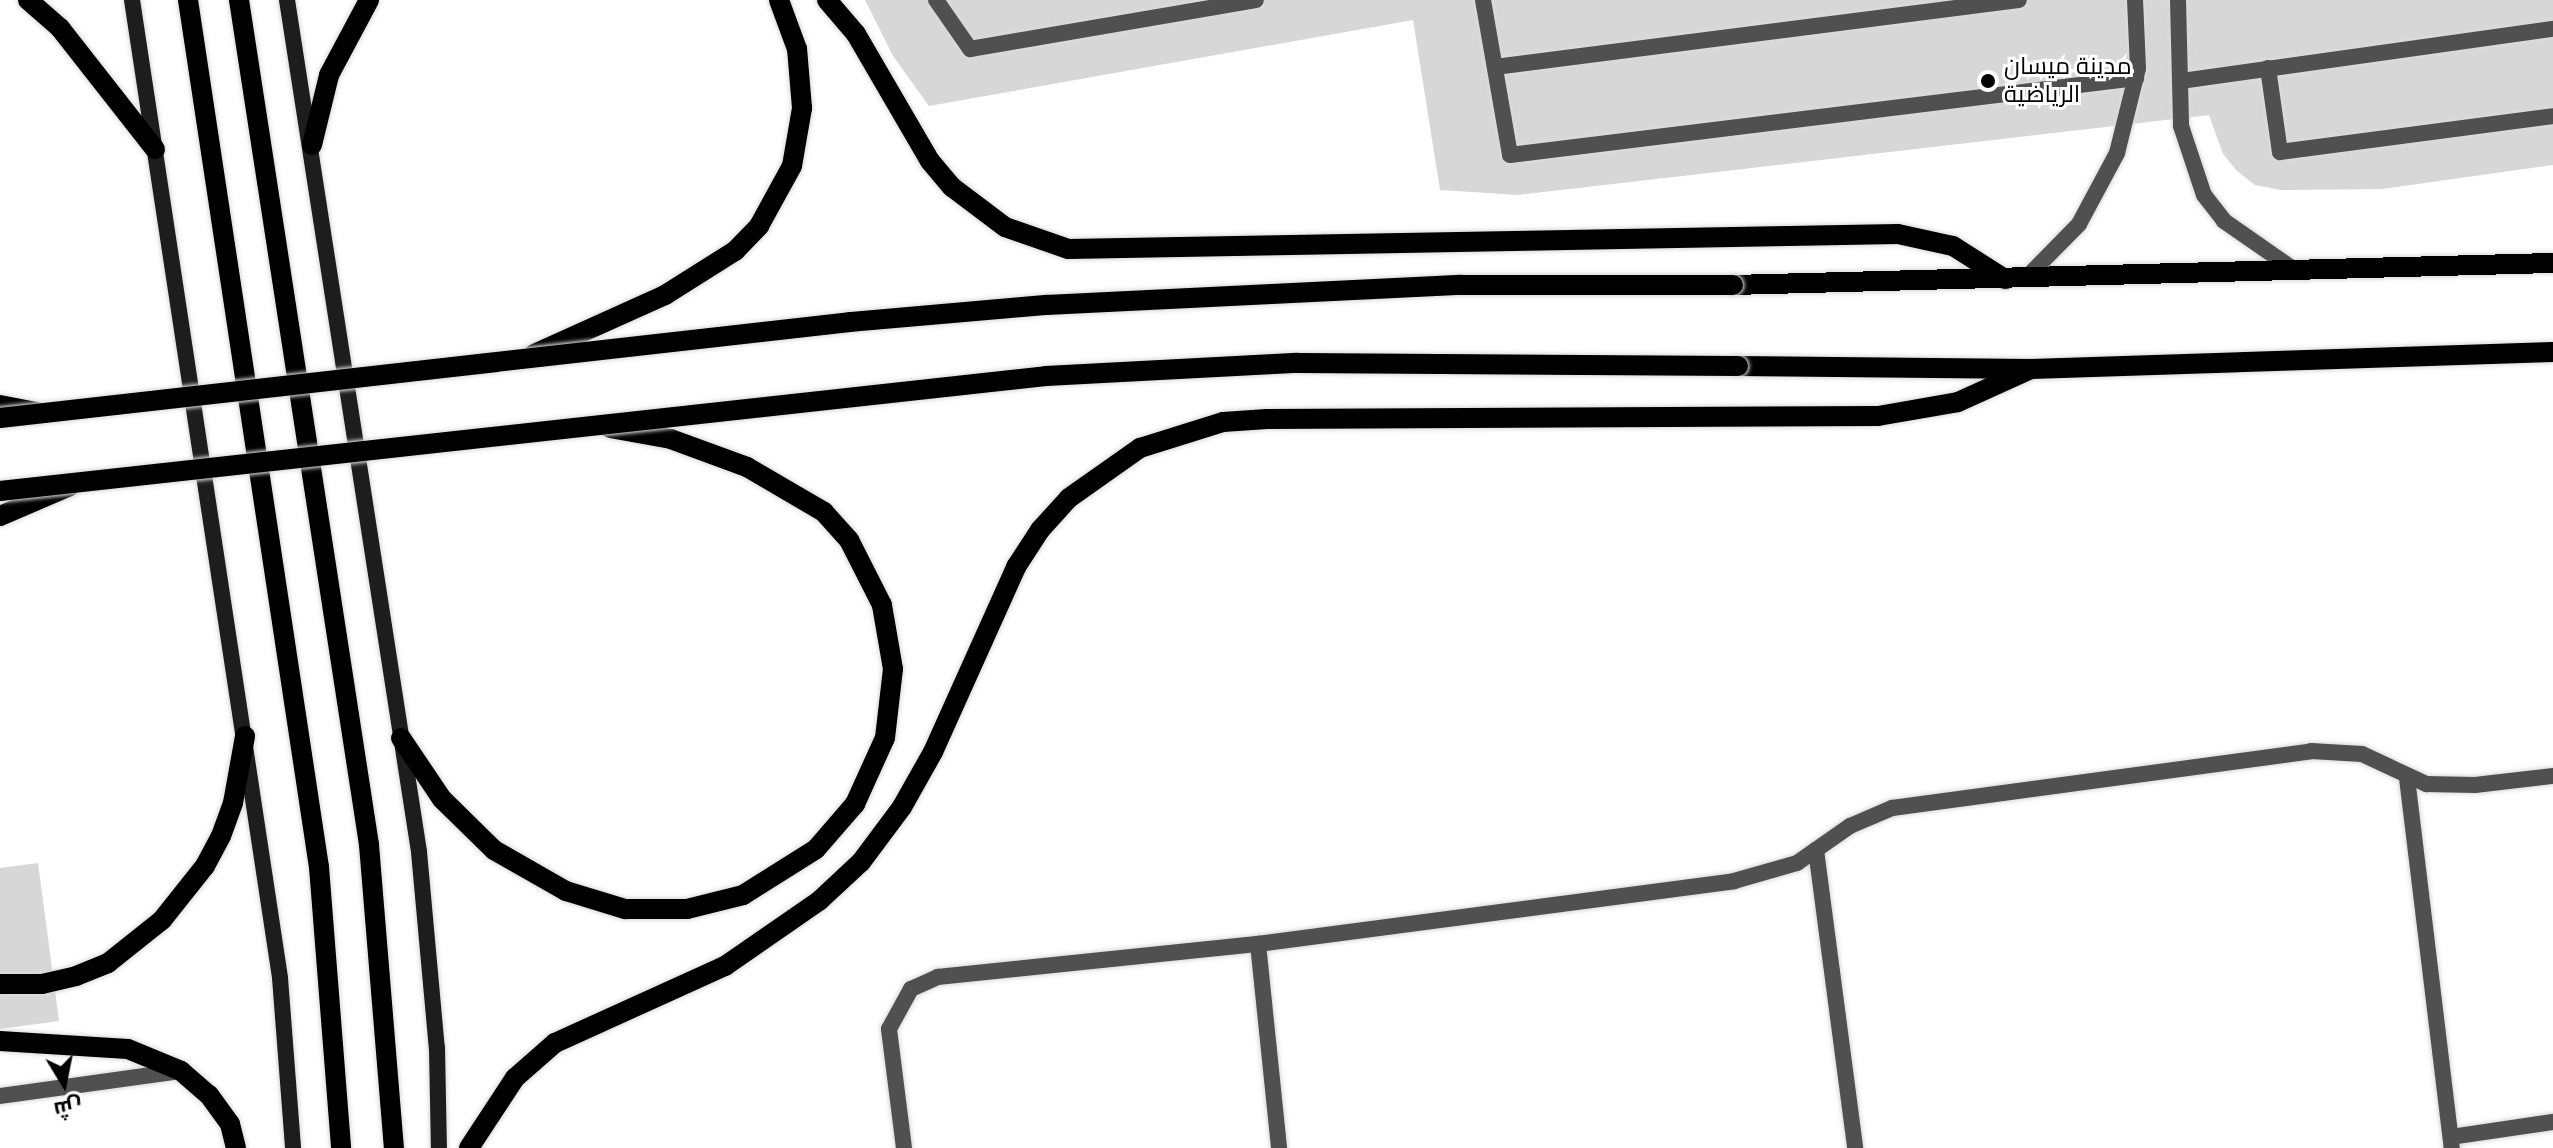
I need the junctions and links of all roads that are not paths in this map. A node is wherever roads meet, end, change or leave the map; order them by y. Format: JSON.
{"nodes":[{"id":1,"x":28,"y":0,"type":"edge"},
{"id":2,"x":132,"y":0,"type":"edge"},
{"id":3,"x":188,"y":0,"type":"edge"},
{"id":4,"x":239,"y":0,"type":"edge"},
{"id":5,"x":287,"y":0,"type":"edge"},
{"id":6,"x":369,"y":0,"type":"edge"},
{"id":7,"x":779,"y":0,"type":"edge"},
{"id":8,"x":827,"y":0,"type":"edge"},
{"id":9,"x":936,"y":0,"type":"edge"},
{"id":10,"x":1256,"y":0,"type":"edge"},
{"id":11,"x":1483,"y":0,"type":"edge"},
{"id":12,"x":2019,"y":0,"type":"edge"},
{"id":13,"x":2135,"y":0,"type":"edge"},
{"id":14,"x":2178,"y":0,"type":"edge"},
{"id":15,"x":2553,"y":29,"type":"edge"},
{"id":16,"x":1495,"y":67,"type":"junction"},
{"id":17,"x":2268,"y":68,"type":"junction"},
{"id":18,"x":2136,"y":78,"type":"junction"},
{"id":19,"x":2181,"y":81,"type":"junction"},
{"id":20,"x":2553,"y":116,"type":"edge"},
{"id":21,"x":312,"y":145,"type":"junction"},
{"id":22,"x":155,"y":149,"type":"junction"},
{"id":23,"x":2553,"y":263,"type":"edge"},
{"id":24,"x":2297,"y":271,"type":"junction"},
{"id":25,"x":2026,"y":278,"type":"junction"},
{"id":26,"x":2005,"y":279,"type":"junction"},
{"id":27,"x":2553,"y":352,"type":"edge"},
{"id":28,"x":520,"y":359,"type":"junction"},
{"id":29,"x":2031,"y":369,"type":"junction"},
{"id":30,"x":0,"y":405,"type":"edge"},
{"id":31,"x":44,"y":413,"type":"junction"},
{"id":32,"x":0,"y":418,"type":"edge"},
{"id":33,"x":590,"y":425,"type":"junction"},
{"id":34,"x":77,"y":482,"type":"junction"},
{"id":35,"x":0,"y":491,"type":"edge"},
{"id":36,"x":0,"y":516,"type":"edge"},
{"id":37,"x":245,"y":736,"type":"junction"},
{"id":38,"x":401,"y":738,"type":"junction"},
{"id":39,"x":2553,"y":776,"type":"edge"},
{"id":40,"x":2407,"y":778,"type":"junction"},
{"id":41,"x":1816,"y":850,"type":"junction"},
{"id":42,"x":1258,"y":944,"type":"junction"},
{"id":43,"x":0,"y":984,"type":"edge"},
{"id":44,"x":0,"y":1041,"type":"edge"},
{"id":45,"x":181,"y":1071,"type":"junction"},
{"id":46,"x":0,"y":1096,"type":"edge"},
{"id":47,"x":2553,"y":1122,"type":"edge"},
{"id":48,"x":2451,"y":1143,"type":"edge"},
{"id":49,"x":236,"y":1148,"type":"edge"},
{"id":50,"x":293,"y":1148,"type":"edge"},
{"id":51,"x":341,"y":1148,"type":"edge"},
{"id":52,"x":394,"y":1148,"type":"edge"},
{"id":53,"x":439,"y":1148,"type":"edge"},
{"id":54,"x":469,"y":1148,"type":"edge"},
{"id":55,"x":904,"y":1148,"type":"edge"},
{"id":56,"x":1279,"y":1148,"type":"edge"},
{"id":57,"x":1855,"y":1148,"type":"edge"}],
"edges":[{"from":1,"to":22,"type":"main road"},
{"from":2,"to":22,"type":"street"},
{"from":3,"to":51,"type":"main road"},
{"from":4,"to":52,"type":"main road"},
{"from":5,"to":21,"type":"street"},
{"from":6,"to":21,"type":"main road"},
{"from":7,"to":28,"type":"main road"},
{"from":8,"to":26,"type":"main road"},
{"from":9,"to":10,"type":"street"},
{"from":11,"to":16,"type":"street"},
{"from":12,"to":16,"type":"street"},
{"from":13,"to":18,"type":"street"},
{"from":14,"to":19,"type":"street"},
{"from":15,"to":17,"type":"street"},
{"from":16,"to":18,"type":"street"},
{"from":17,"to":19,"type":"street"},
{"from":17,"to":20,"type":"street"},
{"from":18,"to":25,"type":"street"},
{"from":19,"to":24,"type":"street"},
{"from":21,"to":38,"type":"street"},
{"from":22,"to":37,"type":"street"},
{"from":23,"to":24,"type":"main road"},
{"from":24,"to":25,"type":"main road"},
{"from":25,"to":26,"type":"main road"},
{"from":26,"to":28,"type":"main road","bridge":true},
{"from":27,"to":29,"type":"main road"},
{"from":28,"to":31,"type":"main road","bridge":true},
{"from":29,"to":33,"type":"main road","bridge":true},
{"from":29,"to":54,"type":"main road"},
{"from":30,"to":31,"type":"main road","bridge":true},
{"from":31,"to":32,"type":"main road","bridge":true},
{"from":33,"to":34,"type":"main road","bridge":true},
{"from":33,"to":38,"type":"main road","bridge":true},
{"from":34,"to":35,"type":"main road","bridge":true},
{"from":34,"to":36,"type":"main road","bridge":true},
{"from":37,"to":43,"type":"main road"},
{"from":37,"to":50,"type":"street"},
{"from":38,"to":53,"type":"street"},
{"from":39,"to":40,"type":"street"},
{"from":40,"to":41,"type":"street"},
{"from":40,"to":48,"type":"street"},
{"from":41,"to":42,"type":"street"},
{"from":41,"to":57,"type":"street"},
{"from":42,"to":55,"type":"street"},
{"from":42,"to":56,"type":"street"},
{"from":44,"to":45,"type":"main road"},
{"from":45,"to":46,"type":"street"},
{"from":45,"to":49,"type":"main road"},
{"from":47,"to":48,"type":"street"}]}
